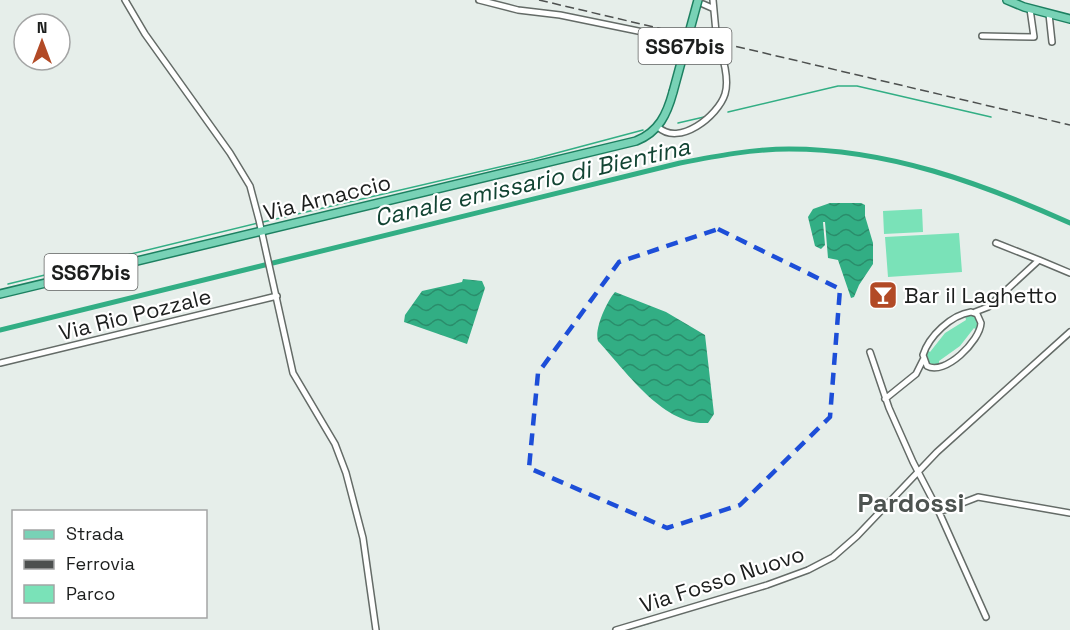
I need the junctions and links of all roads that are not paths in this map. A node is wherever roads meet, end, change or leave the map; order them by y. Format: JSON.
{"nodes":[{"id":1,"x":125,"y":0,"type":"edge"},
{"id":2,"x":479,"y":0,"type":"edge"},
{"id":3,"x":712,"y":0,"type":"edge"},
{"id":4,"x":1010,"y":0,"type":"edge"},
{"id":5,"x":701,"y":2,"type":"edge"},
{"id":6,"x":712,"y":8,"type":"junction"},
{"id":7,"x":1030,"y":9,"type":"junction"},
{"id":8,"x":1049,"y":14,"type":"junction"},
{"id":9,"x":1070,"y":20,"type":"edge"},
{"id":10,"x":716,"y":32,"type":"dead end"},
{"id":11,"x":982,"y":36,"type":"dead end"},
{"id":12,"x":682,"y":40,"type":"dead end"},
{"id":13,"x":690,"y":41,"type":"dead end"},
{"id":14,"x":1052,"y":42,"type":"dead end"},
{"id":15,"x":658,"y":127,"type":"junction"},
{"id":16,"x":260,"y":226,"type":"junction"},
{"id":17,"x":996,"y":243,"type":"dead end"},
{"id":18,"x":1039,"y":260,"type":"junction"},
{"id":19,"x":1070,"y":273,"type":"edge"},
{"id":20,"x":0,"y":294,"type":"edge"},
{"id":21,"x":277,"y":296,"type":"junction"},
{"id":22,"x":988,"y":307,"type":"junction"},
{"id":23,"x":973,"y":312,"type":"junction"},
{"id":24,"x":981,"y":323,"type":"junction"},
{"id":25,"x":1070,"y":332,"type":"edge"},
{"id":26,"x":870,"y":352,"type":"dead end"},
{"id":27,"x":923,"y":357,"type":"junction"},
{"id":28,"x":0,"y":363,"type":"edge"},
{"id":29,"x":929,"y":368,"type":"junction"},
{"id":30,"x":916,"y":374,"type":"junction"},
{"id":31,"x":885,"y":399,"type":"junction"},
{"id":32,"x":918,"y":471,"type":"junction"},
{"id":33,"x":939,"y":512,"type":"junction"},
{"id":34,"x":1070,"y":513,"type":"edge"},
{"id":35,"x":986,"y":617,"type":"dead end"},
{"id":36,"x":376,"y":630,"type":"edge"},
{"id":37,"x":616,"y":630,"type":"edge"}],
"edges":[{"from":1,"to":16,"type":"street"},
{"from":2,"to":12,"type":"street"},
{"from":3,"to":6,"type":"street"},
{"from":4,"to":7,"type":"main road"},
{"from":5,"to":6,"type":"street"},
{"from":5,"to":15,"type":"main road","number":"SS67bis","bridge":true},
{"from":6,"to":10,"type":"street"},
{"from":7,"to":8,"type":"main road"},
{"from":7,"to":11,"type":"street"},
{"from":8,"to":9,"type":"main road"},
{"from":8,"to":14,"type":"street"},
{"from":13,"to":15,"type":"street"},
{"from":15,"to":16,"type":"main road","name":"Via Arnaccio","number":"SS67bis"},
{"from":16,"to":20,"type":"main road","name":"Via Arnaccio","number":"SS67bis"},
{"from":16,"to":21,"type":"street"},
{"from":17,"to":18,"type":"street"},
{"from":18,"to":19,"type":"street"},
{"from":18,"to":22,"type":"street"},
{"from":21,"to":28,"type":"street","name":"Via Rio Pozzale"},
{"from":21,"to":36,"type":"street"},
{"from":22,"to":23,"type":"street"},
{"from":22,"to":24,"type":"street"},
{"from":23,"to":24,"type":"street"},
{"from":23,"to":27,"type":"street"},
{"from":24,"to":29,"type":"street"},
{"from":25,"to":32,"type":"street","name":"Via Fosso Nuovo"},
{"from":26,"to":31,"type":"street"},
{"from":27,"to":29,"type":"street"},
{"from":27,"to":30,"type":"street"},
{"from":29,"to":30,"type":"street"},
{"from":30,"to":31,"type":"street"},
{"from":31,"to":32,"type":"street"},
{"from":32,"to":33,"type":"street"},
{"from":32,"to":37,"type":"street","name":"Via Fosso Nuovo"},
{"from":33,"to":34,"type":"street"},
{"from":33,"to":35,"type":"street"}]}
